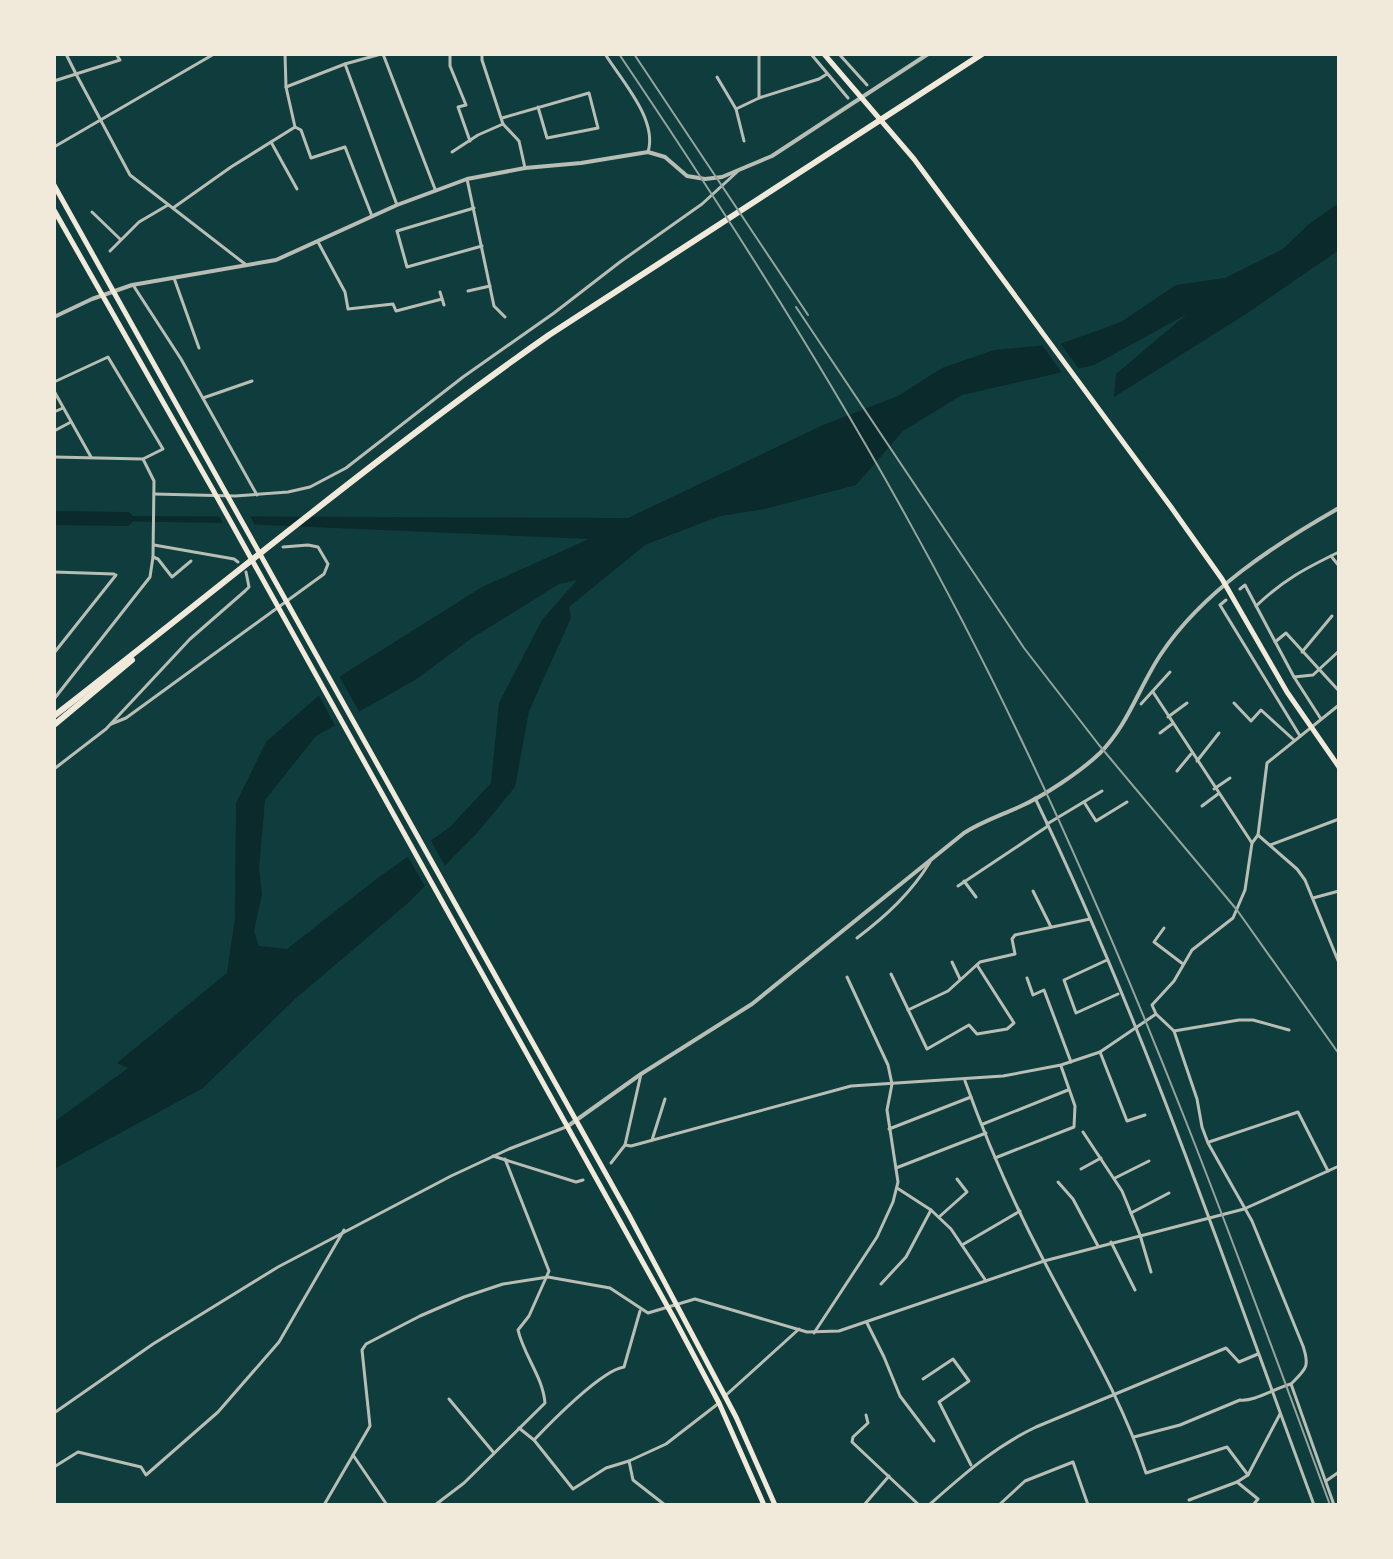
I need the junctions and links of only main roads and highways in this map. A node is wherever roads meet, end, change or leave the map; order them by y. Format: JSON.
{"nodes":[{"id":1,"x":824,"y":54,"type":"edge"},
{"id":2,"x":982,"y":54,"type":"edge"},
{"id":3,"x":54,"y":185,"type":"edge"},
{"id":4,"x":54,"y":210,"type":"edge"},
{"id":5,"x":189,"y":611,"type":"junction"},
{"id":6,"x":54,"y":716,"type":"edge"},
{"id":7,"x":54,"y":725,"type":"edge"},
{"id":8,"x":1339,"y":767,"type":"edge"},
{"id":9,"x":764,"y":1505,"type":"edge"},
{"id":10,"x":775,"y":1505,"type":"edge"}],
"edges":[{"from":1,"to":8,"type":"main road"},
{"from":2,"to":5,"type":"highway"},
{"from":3,"to":10,"type":"main road"},
{"from":4,"to":9,"type":"main road"},
{"from":5,"to":6,"type":"highway"},
{"from":5,"to":7,"type":"highway"}]}
